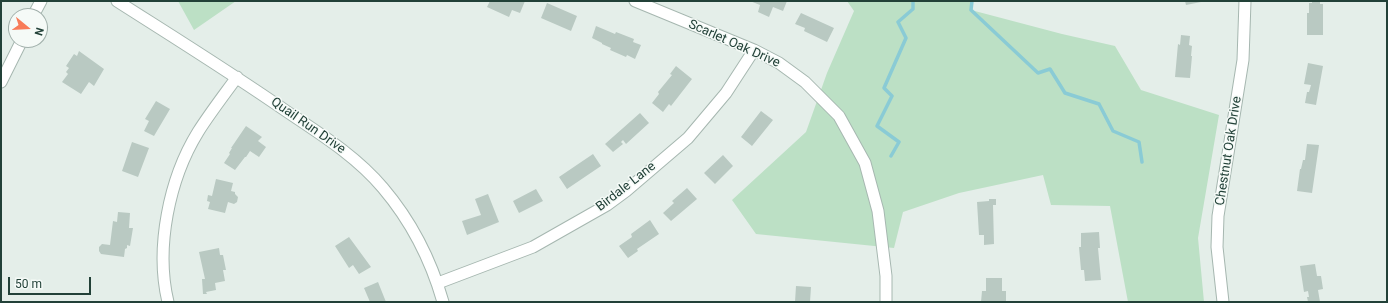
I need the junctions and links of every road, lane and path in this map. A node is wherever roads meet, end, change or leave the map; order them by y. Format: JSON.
{"nodes":[{"id":1,"x":117,"y":1,"type":"edge"},
{"id":2,"x":635,"y":1,"type":"edge"},
{"id":3,"x":1245,"y":1,"type":"edge"},
{"id":4,"x":18,"y":48,"type":"edge"},
{"id":5,"x":754,"y":50,"type":"junction"},
{"id":6,"x":237,"y":77,"type":"junction"},
{"id":7,"x":1,"y":82,"type":"edge"},
{"id":8,"x":438,"y":283,"type":"junction"},
{"id":9,"x":168,"y":302,"type":"edge"},
{"id":10,"x":443,"y":302,"type":"edge"},
{"id":11,"x":886,"y":302,"type":"edge"},
{"id":12,"x":1223,"y":302,"type":"edge"}],
"edges":[{"from":1,"to":6,"type":"street","name":"Quail Run Drive"},
{"from":2,"to":5,"type":"street","name":"Scarlet Oak Drive"},
{"from":3,"to":12,"type":"street","name":"Chestnut Oak Drive"},
{"from":4,"to":7,"type":"street"},
{"from":5,"to":8,"type":"street","name":"Birdale Lane"},
{"from":5,"to":11,"type":"street","name":"Scarlet Oak Drive"},
{"from":6,"to":8,"type":"street","name":"Quail Run Drive"},
{"from":6,"to":9,"type":"street"},
{"from":8,"to":10,"type":"street","name":"Quail Run Drive"}]}
